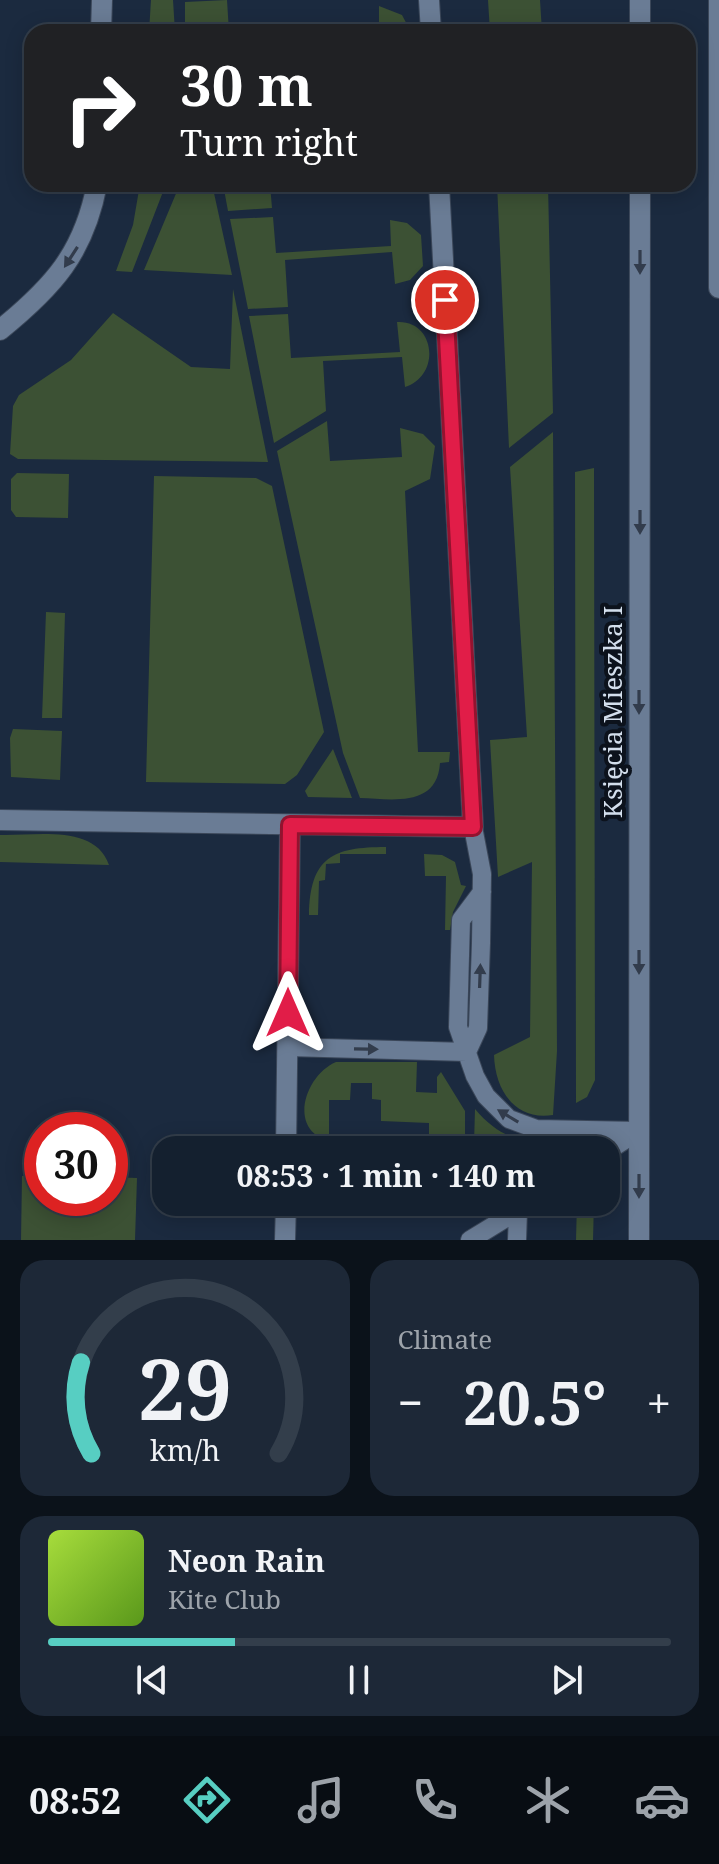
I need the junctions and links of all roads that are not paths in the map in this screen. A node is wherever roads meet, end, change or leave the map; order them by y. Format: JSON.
{"nodes":[{"id":1,"x":102,"y":0,"type":"edge"},
{"id":2,"x":429,"y":0,"type":"edge"},
{"id":3,"x":640,"y":0,"type":"edge"},
{"id":4,"x":719,"y":0,"type":"edge"},
{"id":5,"x":101,"y":24,"type":"edge"},
{"id":6,"x":430,"y":24,"type":"edge"},
{"id":7,"x":640,"y":24,"type":"edge"},
{"id":8,"x":95,"y":192,"type":"edge"},
{"id":9,"x":439,"y":192,"type":"edge"},
{"id":10,"x":640,"y":192,"type":"edge"},
{"id":11,"x":719,"y":288,"type":"edge"},
{"id":12,"x":0,"y":330,"type":"edge"},
{"id":13,"x":0,"y":820,"type":"edge"},
{"id":14,"x":290,"y":825,"type":"junction"},
{"id":15,"x":473,"y":827,"type":"junction"},
{"id":16,"x":482,"y":892,"type":"junction"},
{"id":17,"x":458,"y":1027,"type":"junction"},
{"id":18,"x":288,"y":1047,"type":"junction"},
{"id":19,"x":441,"y":1051,"type":"junction"},
{"id":20,"x":467,"y":1052,"type":"junction"},
{"id":21,"x":639,"y":1131,"type":"junction"},
{"id":22,"x":286,"y":1136,"type":"edge"},
{"id":23,"x":620,"y":1143,"type":"edge"},
{"id":24,"x":286,"y":1216,"type":"edge"},
{"id":25,"x":510,"y":1216,"type":"edge"},
{"id":26,"x":523,"y":1216,"type":"edge"},
{"id":27,"x":285,"y":1240,"type":"edge"},
{"id":28,"x":470,"y":1240,"type":"edge"},
{"id":29,"x":517,"y":1240,"type":"edge"},
{"id":30,"x":639,"y":1240,"type":"edge"}],
"edges":[{"from":1,"to":5,"type":"street"},
{"from":2,"to":6,"type":"street"},
{"from":3,"to":7,"type":"street"},
{"from":4,"to":11,"type":"street"},
{"from":8,"to":12,"type":"street","one_way":true},
{"from":9,"to":15,"type":"street"},
{"from":10,"to":21,"type":"street","name":"Księcia Mieszka I","one_way":true},
{"from":13,"to":14,"type":"street"},
{"from":14,"to":15,"type":"street"},
{"from":14,"to":18,"type":"street"},
{"from":15,"to":16,"type":"lane"},
{"from":16,"to":17,"type":"lane"},
{"from":20,"to":16,"type":"lane","one_way":true},
{"from":17,"to":19,"type":"lane"},
{"from":17,"to":20,"type":"lane"},
{"from":18,"to":19,"type":"lane","one_way":true},
{"from":18,"to":22,"type":"street"},
{"from":19,"to":20,"type":"lane"},
{"from":21,"to":20,"type":"lane","one_way":true},
{"from":21,"to":23,"type":"lane"},
{"from":21,"to":30,"type":"street","name":"Księcia Mieszka I","one_way":true},
{"from":24,"to":27,"type":"street"},
{"from":25,"to":28,"type":"lane"},
{"from":26,"to":29,"type":"lane"}]}
